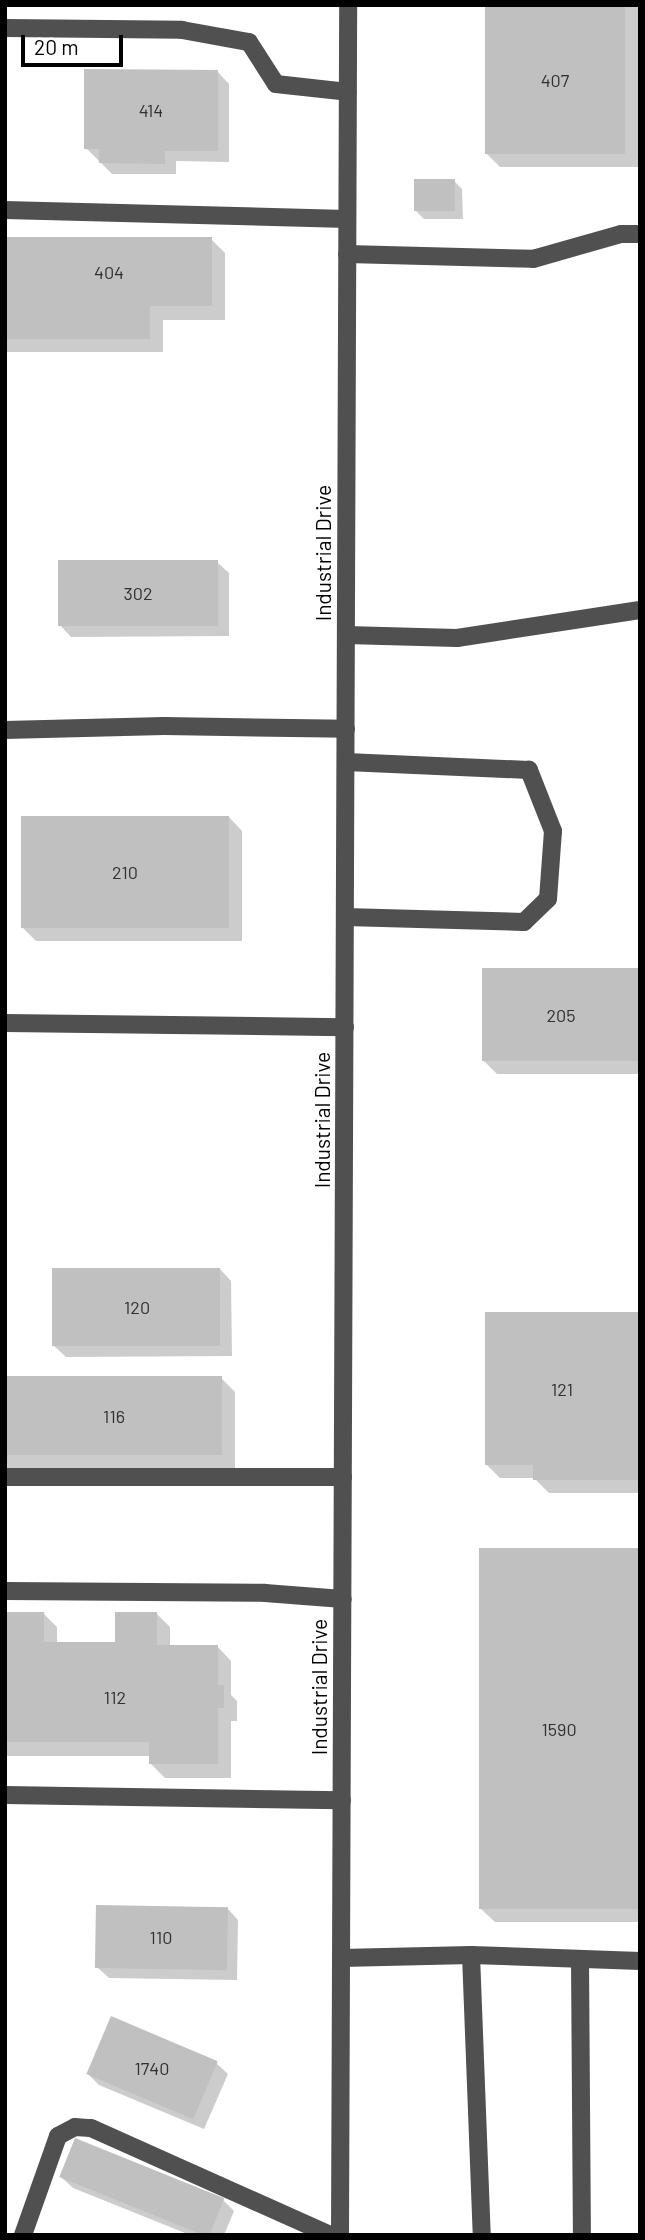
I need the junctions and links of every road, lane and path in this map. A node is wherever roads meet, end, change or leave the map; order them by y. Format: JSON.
{"nodes":[{"id":1,"x":348,"y":5,"type":"edge"},
{"id":2,"x":5,"y":28,"type":"edge"},
{"id":3,"x":348,"y":92,"type":"junction"},
{"id":4,"x":5,"y":210,"type":"edge"},
{"id":5,"x":347,"y":219,"type":"junction"},
{"id":6,"x":640,"y":234,"type":"edge"},
{"id":7,"x":347,"y":254,"type":"junction"},
{"id":8,"x":640,"y":610,"type":"edge"},
{"id":9,"x":346,"y":635,"type":"junction"},
{"id":10,"x":345,"y":729,"type":"junction"},
{"id":11,"x":5,"y":730,"type":"edge"},
{"id":12,"x":345,"y":762,"type":"junction"},
{"id":13,"x":345,"y":918,"type":"junction"},
{"id":14,"x":5,"y":1023,"type":"edge"},
{"id":15,"x":345,"y":1027,"type":"junction"},
{"id":16,"x":5,"y":1477,"type":"edge"},
{"id":17,"x":343,"y":1477,"type":"junction"},
{"id":18,"x":5,"y":1591,"type":"edge"},
{"id":19,"x":342,"y":1599,"type":"junction"},
{"id":20,"x":5,"y":1795,"type":"edge"},
{"id":21,"x":342,"y":1800,"type":"junction"},
{"id":22,"x":471,"y":1955,"type":"junction"},
{"id":23,"x":341,"y":1958,"type":"junction"},
{"id":24,"x":580,"y":1959,"type":"junction"},
{"id":25,"x":640,"y":1961,"type":"edge"},
{"id":26,"x":23,"y":2235,"type":"edge"},
{"id":27,"x":330,"y":2235,"type":"edge"},
{"id":28,"x":340,"y":2235,"type":"edge"},
{"id":29,"x":482,"y":2235,"type":"edge"},
{"id":30,"x":582,"y":2235,"type":"edge"}],
"edges":[{"from":1,"to":3,"type":"street","name":"Industrial Drive"},
{"from":2,"to":3,"type":"street"},
{"from":3,"to":5,"type":"street","name":"Industrial Drive"},
{"from":4,"to":5,"type":"street"},
{"from":5,"to":7,"type":"street","name":"Industrial Drive"},
{"from":6,"to":7,"type":"street"},
{"from":7,"to":9,"type":"street","name":"Industrial Drive"},
{"from":8,"to":9,"type":"street"},
{"from":9,"to":10,"type":"street","name":"Industrial Drive"},
{"from":10,"to":11,"type":"street"},
{"from":10,"to":12,"type":"street","name":"Industrial Drive"},
{"from":12,"to":13,"type":"street","name":"Industrial Drive"},
{"from":12,"to":13,"type":"street"},
{"from":13,"to":15,"type":"street","name":"Industrial Drive"},
{"from":14,"to":15,"type":"street"},
{"from":15,"to":17,"type":"street","name":"Industrial Drive"},
{"from":16,"to":17,"type":"street"},
{"from":17,"to":19,"type":"street","name":"Industrial Drive"},
{"from":18,"to":19,"type":"street"},
{"from":19,"to":21,"type":"street","name":"Industrial Drive"},
{"from":20,"to":21,"type":"street"},
{"from":21,"to":23,"type":"street","name":"Industrial Drive"},
{"from":22,"to":23,"type":"street"},
{"from":22,"to":24,"type":"street"},
{"from":22,"to":29,"type":"street"},
{"from":23,"to":28,"type":"street","name":"Industrial Drive"},
{"from":24,"to":25,"type":"street"},
{"from":24,"to":30,"type":"street"},
{"from":26,"to":27,"type":"street"}]}
